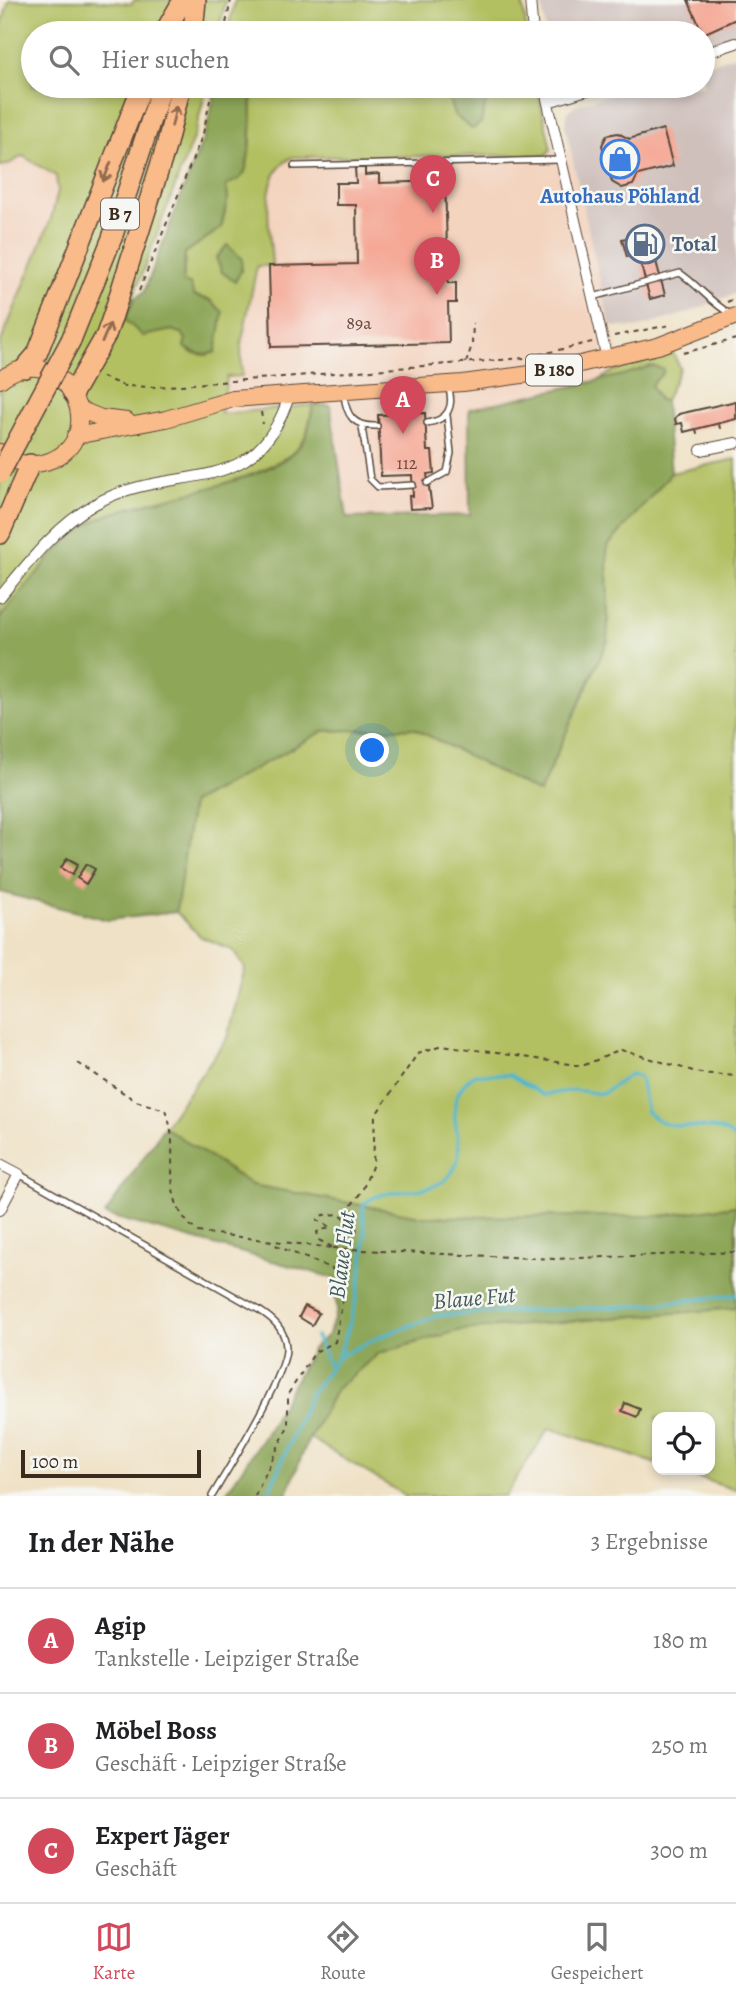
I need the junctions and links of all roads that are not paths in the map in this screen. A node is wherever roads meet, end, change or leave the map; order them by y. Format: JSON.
{"nodes":[{"id":1,"x":183,"y":0,"type":"edge"},
{"id":2,"x":191,"y":0,"type":"edge"},
{"id":3,"x":196,"y":0,"type":"edge"},
{"id":4,"x":530,"y":0,"type":"edge"},
{"id":5,"x":171,"y":21,"type":"edge"},
{"id":6,"x":183,"y":21,"type":"edge"},
{"id":7,"x":194,"y":21,"type":"edge"},
{"id":8,"x":532,"y":21,"type":"edge"},
{"id":9,"x":736,"y":43,"type":"edge"},
{"id":10,"x":715,"y":50,"type":"edge"},
{"id":11,"x":137,"y":98,"type":"edge"},
{"id":12,"x":158,"y":98,"type":"edge"},
{"id":13,"x":178,"y":98,"type":"edge"},
{"id":14,"x":547,"y":98,"type":"edge"},
{"id":15,"x":561,"y":98,"type":"edge"},
{"id":16,"x":548,"y":102,"type":"junction"},
{"id":17,"x":561,"y":160,"type":"junction"},
{"id":18,"x":294,"y":166,"type":"dead end"},
{"id":19,"x":592,"y":297,"type":"junction"},
{"id":20,"x":735,"y":316,"type":"edge"},
{"id":21,"x":607,"y":359,"type":"junction"},
{"id":22,"x":25,"y":368,"type":"junction"},
{"id":23,"x":0,"y":380,"type":"edge"},
{"id":24,"x":447,"y":384,"type":"junction"},
{"id":25,"x":344,"y":391,"type":"junction"},
{"id":26,"x":290,"y":393,"type":"junction"},
{"id":27,"x":76,"y":401,"type":"junction"},
{"id":28,"x":447,"y":415,"type":"junction"},
{"id":29,"x":144,"y":423,"type":"junction"},
{"id":30,"x":426,"y":423,"type":"dead end"},
{"id":31,"x":377,"y":426,"type":"dead end"},
{"id":32,"x":362,"y":427,"type":"junction"},
{"id":33,"x":75,"y":436,"type":"junction"},
{"id":34,"x":736,"y":443,"type":"edge"},
{"id":35,"x":701,"y":450,"type":"dead end"},
{"id":36,"x":0,"y":452,"type":"edge"},
{"id":37,"x":30,"y":464,"type":"junction"},
{"id":38,"x":0,"y":473,"type":"edge"},
{"id":39,"x":427,"y":483,"type":"dead end"},
{"id":40,"x":413,"y":485,"type":"dead end"},
{"id":41,"x":0,"y":534,"type":"edge"},
{"id":42,"x":0,"y":597,"type":"edge"},
{"id":43,"x":0,"y":1164,"type":"edge"},
{"id":44,"x":19,"y":1174,"type":"junction"},
{"id":45,"x":0,"y":1210,"type":"edge"},
{"id":46,"x":212,"y":1496,"type":"edge"}],
"edges":[{"from":1,"to":5,"type":"highway"},
{"from":2,"to":6,"type":"highway"},
{"from":3,"to":7,"type":"highway"},
{"from":4,"to":8,"type":"street"},
{"from":9,"to":10,"type":"street"},
{"from":11,"to":22,"type":"highway","one_way":true},
{"from":12,"to":38,"type":"highway","number":"B 7","bridge":true},
{"from":27,"to":13,"type":"highway","one_way":true},
{"from":14,"to":16,"type":"street"},
{"from":15,"to":16,"type":"street"},
{"from":16,"to":17,"type":"street"},
{"from":17,"to":18,"type":"lane"},
{"from":17,"to":19,"type":"street"},
{"from":19,"to":20,"type":"lane"},
{"from":19,"to":21,"type":"street"},
{"from":20,"to":21,"type":"main road","number":"B 180"},
{"from":21,"to":24,"type":"main road","number":"B 180"},
{"from":22,"to":23,"type":"main road"},
{"from":22,"to":27,"type":"main road","number":"B 180"},
{"from":24,"to":25,"type":"main road","number":"B 180"},
{"from":24,"to":28,"type":"lane"},
{"from":25,"to":26,"type":"main road","number":"B 180"},
{"from":25,"to":32,"type":"lane"},
{"from":26,"to":29,"type":"main road","number":"B 180"},
{"from":26,"to":42,"type":"street"},
{"from":27,"to":29,"type":"main road","number":"B 180"},
{"from":27,"to":33,"type":"main road"},
{"from":28,"to":30,"type":"lane"},
{"from":28,"to":39,"type":"lane"},
{"from":29,"to":33,"type":"main road","number":"B 180"},
{"from":31,"to":32,"type":"lane"},
{"from":32,"to":40,"type":"lane"},
{"from":33,"to":37,"type":"main road"},
{"from":34,"to":35,"type":"street"},
{"from":36,"to":37,"type":"main road"},
{"from":37,"to":41,"type":"highway"},
{"from":43,"to":44,"type":"street"},
{"from":44,"to":45,"type":"street"},
{"from":44,"to":46,"type":"lane"}]}
